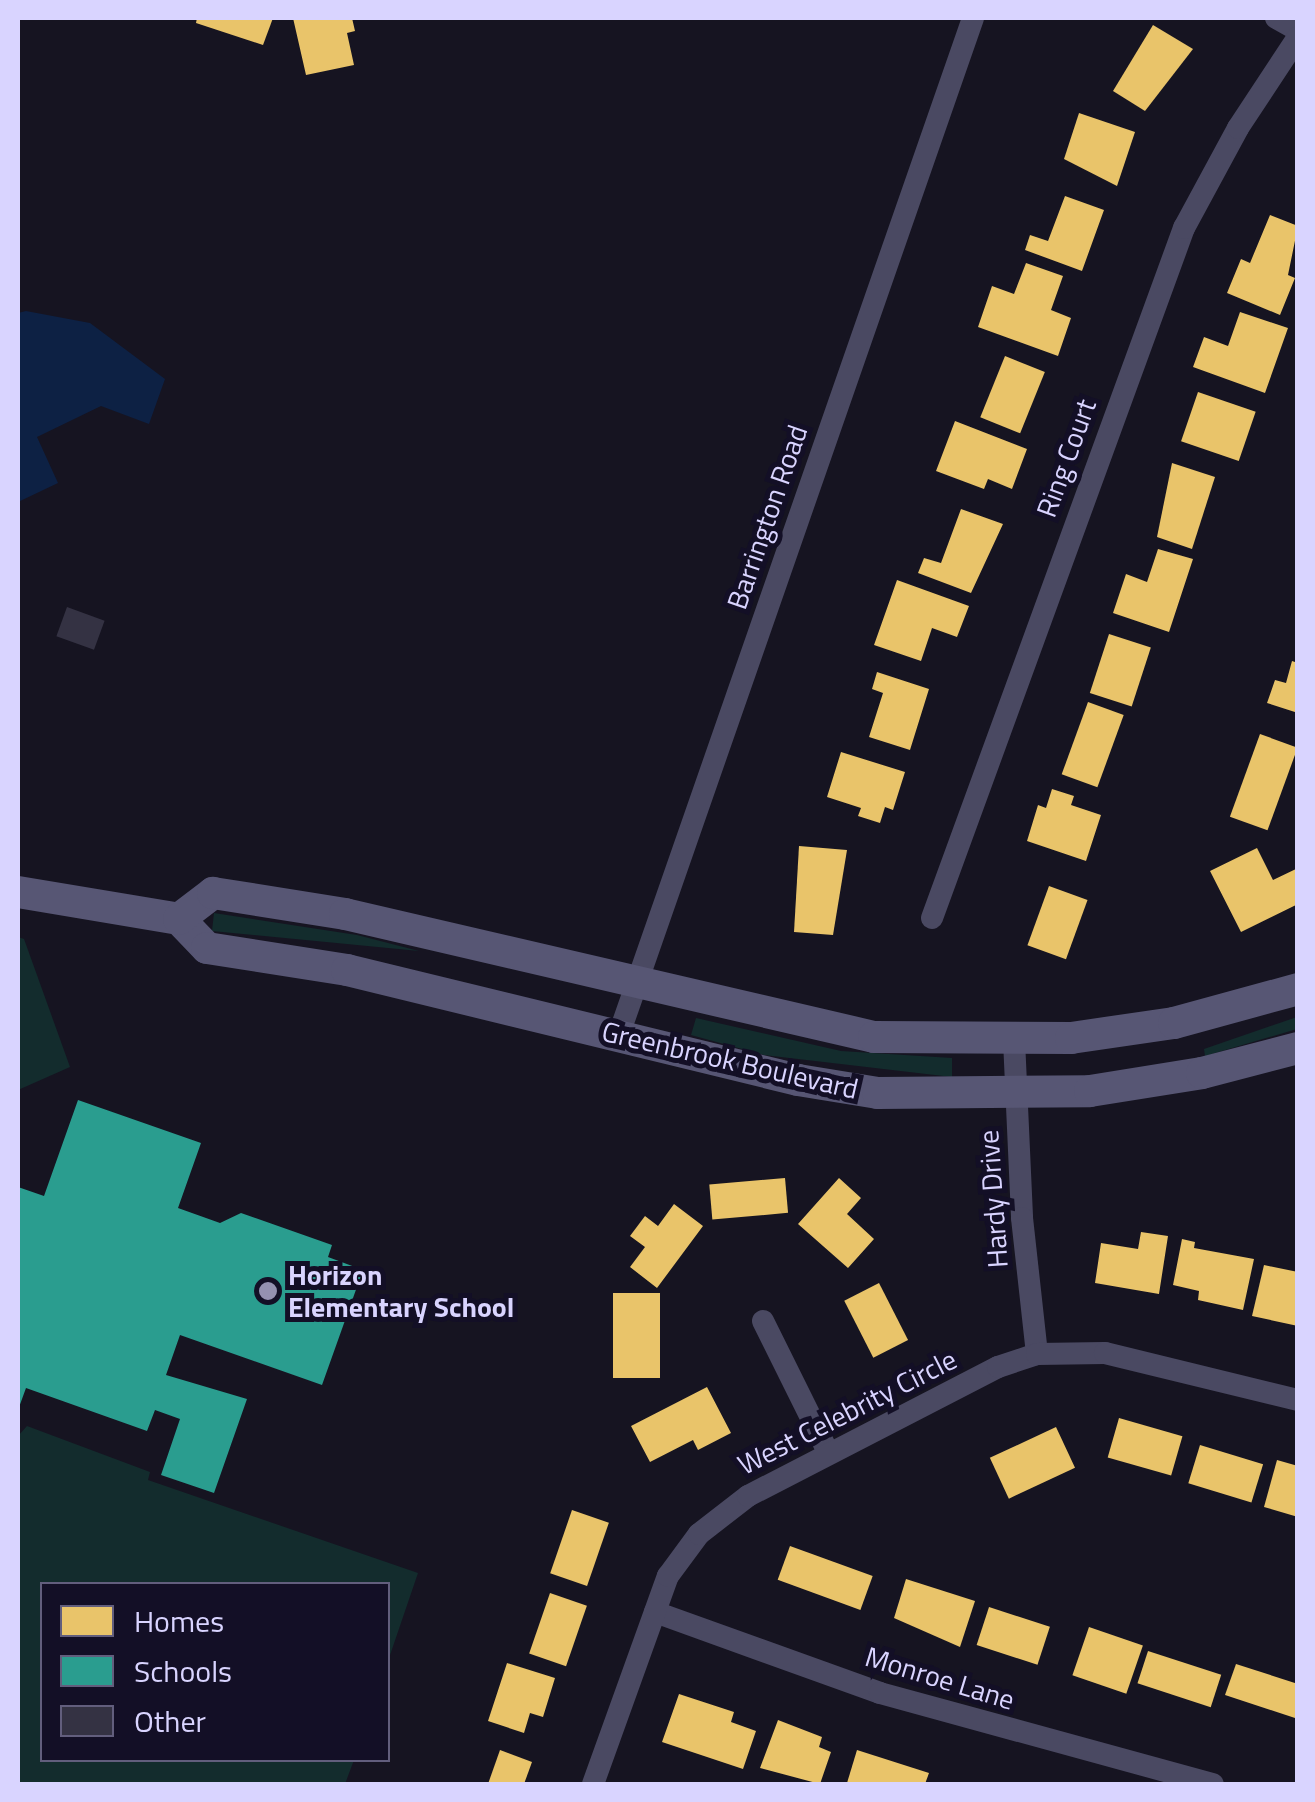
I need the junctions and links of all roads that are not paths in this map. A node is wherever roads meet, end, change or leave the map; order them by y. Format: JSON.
{"nodes":[{"id":1,"x":973,"y":18,"type":"edge"},
{"id":2,"x":1276,"y":18,"type":"edge"},
{"id":3,"x":1298,"y":34,"type":"edge"},
{"id":4,"x":18,"y":892,"type":"edge"},
{"id":5,"x":932,"y":918,"type":"dead end"},
{"id":6,"x":179,"y":919,"type":"junction"},
{"id":7,"x":637,"y":983,"type":"junction"},
{"id":8,"x":1298,"y":989,"type":"edge"},
{"id":9,"x":618,"y":1037,"type":"junction"},
{"id":10,"x":1014,"y":1040,"type":"junction"},
{"id":11,"x":1298,"y":1048,"type":"edge"},
{"id":12,"x":1016,"y":1096,"type":"junction"},
{"id":13,"x":763,"y":1321,"type":"dead end"},
{"id":14,"x":1038,"y":1354,"type":"junction"},
{"id":15,"x":1298,"y":1400,"type":"edge"},
{"id":16,"x":828,"y":1454,"type":"junction"},
{"id":17,"x":655,"y":1612,"type":"junction"},
{"id":18,"x":593,"y":1784,"type":"edge"},
{"id":19,"x":1213,"y":1784,"type":"edge"}],
"edges":[{"from":1,"to":7,"type":"street","name":"Barrington Road"},
{"from":2,"to":3,"type":"street"},
{"from":3,"to":5,"type":"street","name":"Ring Court"},
{"from":4,"to":6,"type":"main road","name":"Greenbrook Boulevard"},
{"from":6,"to":7,"type":"main road","name":"Greenbrook Boulevard"},
{"from":6,"to":9,"type":"main road","name":"Greenbrook Boulevard"},
{"from":7,"to":9,"type":"street","name":"Barrington Road"},
{"from":7,"to":10,"type":"main road","name":"Greenbrook Boulevard"},
{"from":8,"to":10,"type":"main road","name":"Greenbrook Boulevard"},
{"from":9,"to":12,"type":"main road","name":"Greenbrook Boulevard"},
{"from":10,"to":12,"type":"street","name":"Hardy Drive"},
{"from":11,"to":12,"type":"main road","name":"Greenbrook Boulevard"},
{"from":12,"to":14,"type":"street","name":"Hardy Drive"},
{"from":13,"to":16,"type":"street"},
{"from":14,"to":15,"type":"street","name":"West Celebrity Circle"},
{"from":14,"to":16,"type":"street","name":"West Celebrity Circle"},
{"from":16,"to":17,"type":"street","name":"West Celebrity Circle"},
{"from":17,"to":18,"type":"street","name":"West Celebrity Circle"},
{"from":17,"to":19,"type":"street","name":"Monroe Lane"}]}
